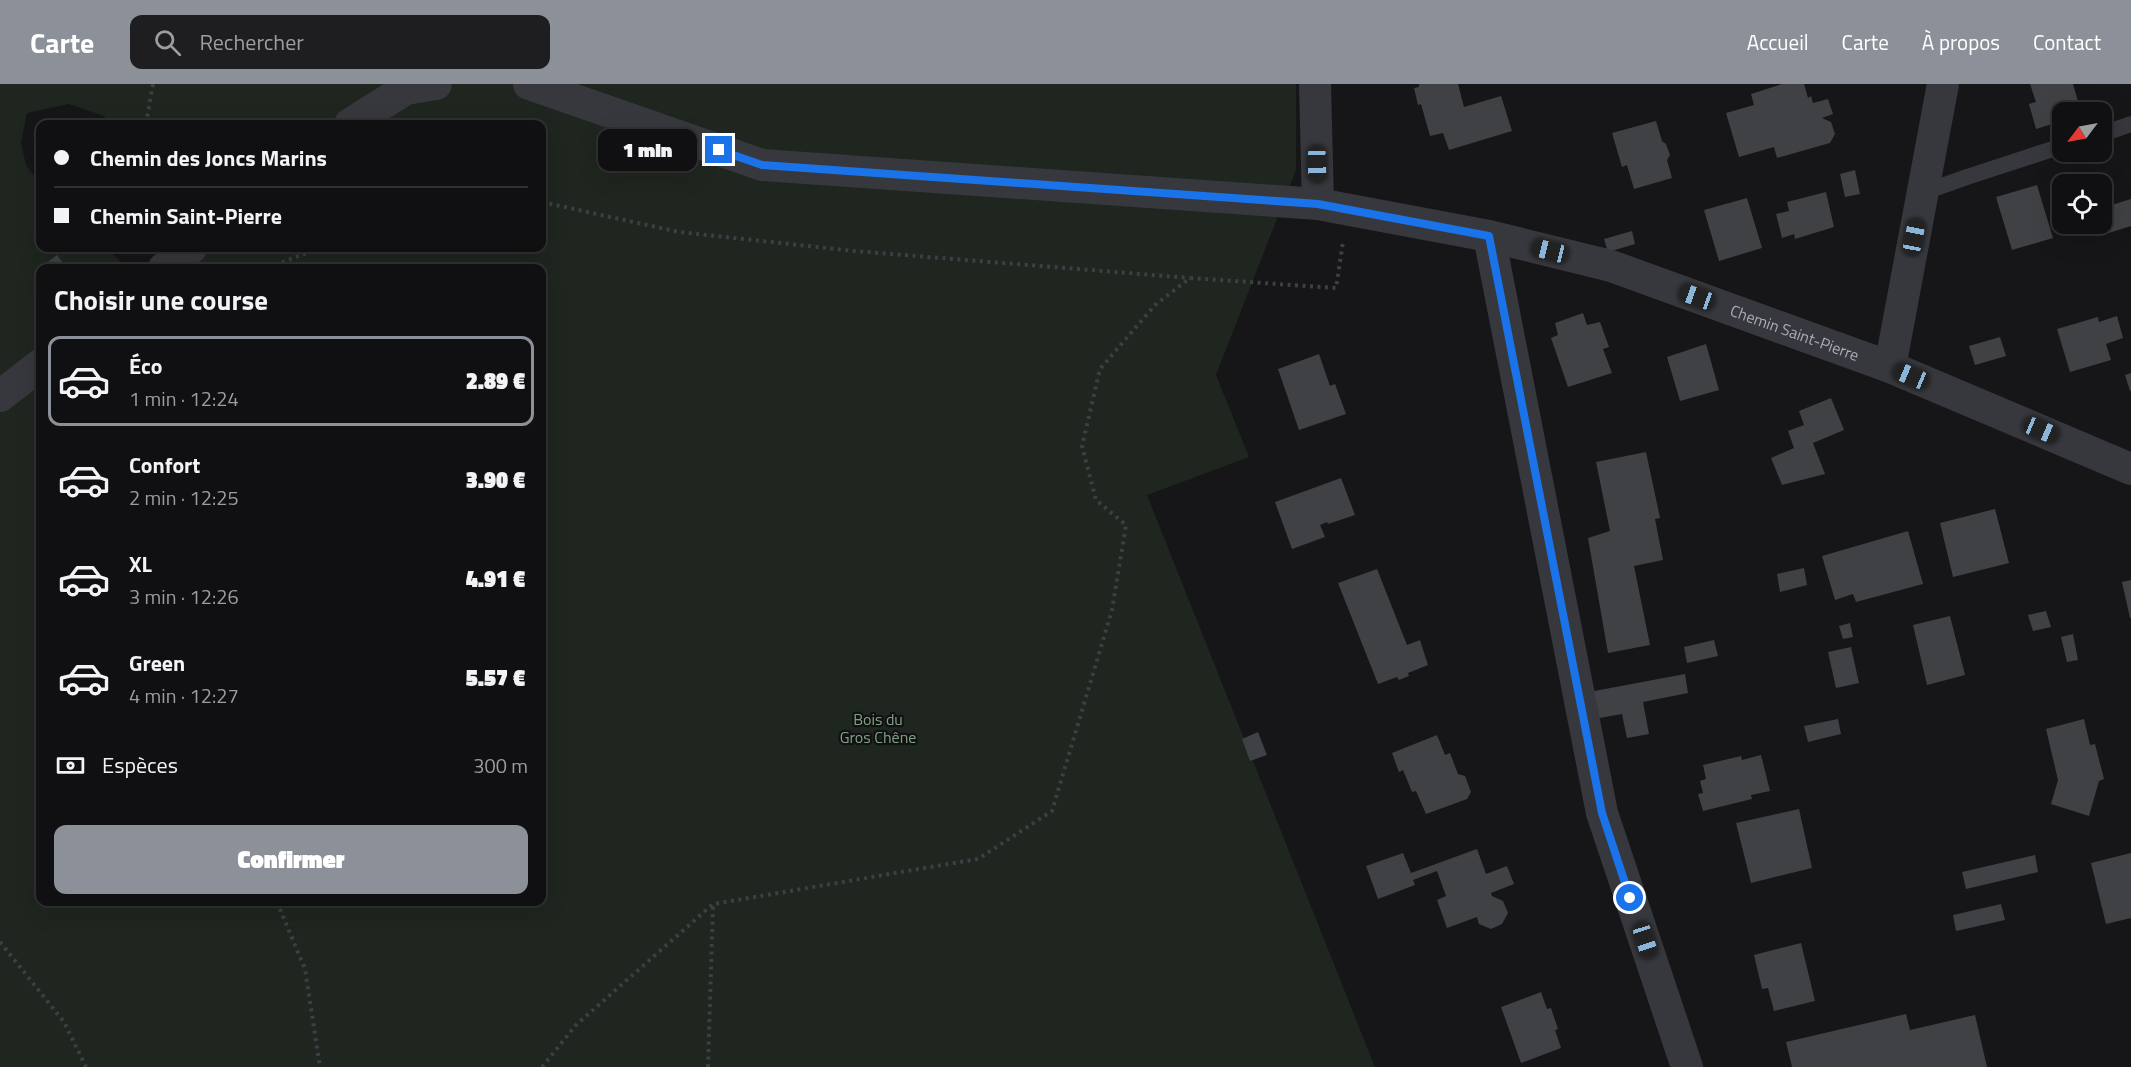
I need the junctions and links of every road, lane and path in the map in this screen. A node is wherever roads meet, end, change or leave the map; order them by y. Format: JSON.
{"nodes":[{"id":1,"x":153,"y":84,"type":"edge"},
{"id":2,"x":436,"y":84,"type":"edge"},
{"id":3,"x":529,"y":84,"type":"edge"},
{"id":4,"x":1315,"y":84,"type":"edge"},
{"id":5,"x":1943,"y":84,"type":"edge"},
{"id":6,"x":147,"y":120,"type":"edge"},
{"id":7,"x":356,"y":120,"type":"edge"},
{"id":8,"x":2131,"y":124,"type":"edge"},
{"id":9,"x":2112,"y":131,"type":"edge"},
{"id":10,"x":2052,"y":149,"type":"edge"},
{"id":11,"x":1922,"y":193,"type":"junction"},
{"id":12,"x":546,"y":203,"type":"edge"},
{"id":13,"x":1318,"y":204,"type":"junction"},
{"id":14,"x":1349,"y":209,"type":"junction"},
{"id":15,"x":1489,"y":236,"type":"junction"},
{"id":16,"x":186,"y":252,"type":"edge"},
{"id":17,"x":309,"y":252,"type":"edge"},
{"id":18,"x":170,"y":264,"type":"edge"},
{"id":19,"x":278,"y":264,"type":"edge"},
{"id":20,"x":1190,"y":278,"type":"junction"},
{"id":21,"x":1890,"y":367,"type":"junction"},
{"id":22,"x":36,"y":368,"type":"edge"},
{"id":23,"x":0,"y":396,"type":"edge"},
{"id":24,"x":2131,"y":469,"type":"edge"},
{"id":25,"x":713,"y":904,"type":"junction"},
{"id":26,"x":279,"y":906,"type":"edge"},
{"id":27,"x":0,"y":942,"type":"edge"},
{"id":28,"x":86,"y":1067,"type":"edge"},
{"id":29,"x":320,"y":1067,"type":"edge"},
{"id":30,"x":542,"y":1067,"type":"edge"},
{"id":31,"x":708,"y":1067,"type":"edge"},
{"id":32,"x":1687,"y":1067,"type":"edge"}],
"edges":[{"from":1,"to":6,"type":"path"},
{"from":2,"to":7,"type":"street"},
{"from":3,"to":13,"type":"street","name":"Chemin Saint-Pierre"},
{"from":4,"to":13,"type":"street"},
{"from":5,"to":11,"type":"street"},
{"from":8,"to":9,"type":"lane"},
{"from":10,"to":11,"type":"lane"},
{"from":11,"to":21,"type":"street"},
{"from":12,"to":20,"type":"path"},
{"from":13,"to":14,"type":"street","name":"Chemin Saint-Pierre"},
{"from":14,"to":15,"type":"street","name":"Chemin Saint-Pierre"},
{"from":14,"to":20,"type":"path"},
{"from":15,"to":21,"type":"street","name":"Chemin Saint-Pierre"},
{"from":15,"to":32,"type":"street"},
{"from":16,"to":18,"type":"street"},
{"from":17,"to":19,"type":"path"},
{"from":20,"to":25,"type":"path"},
{"from":21,"to":24,"type":"street","name":"Chemin Saint-Pierre"},
{"from":22,"to":23,"type":"street"},
{"from":25,"to":30,"type":"path"},
{"from":25,"to":31,"type":"path"},
{"from":26,"to":29,"type":"path"},
{"from":27,"to":28,"type":"path"}]}
